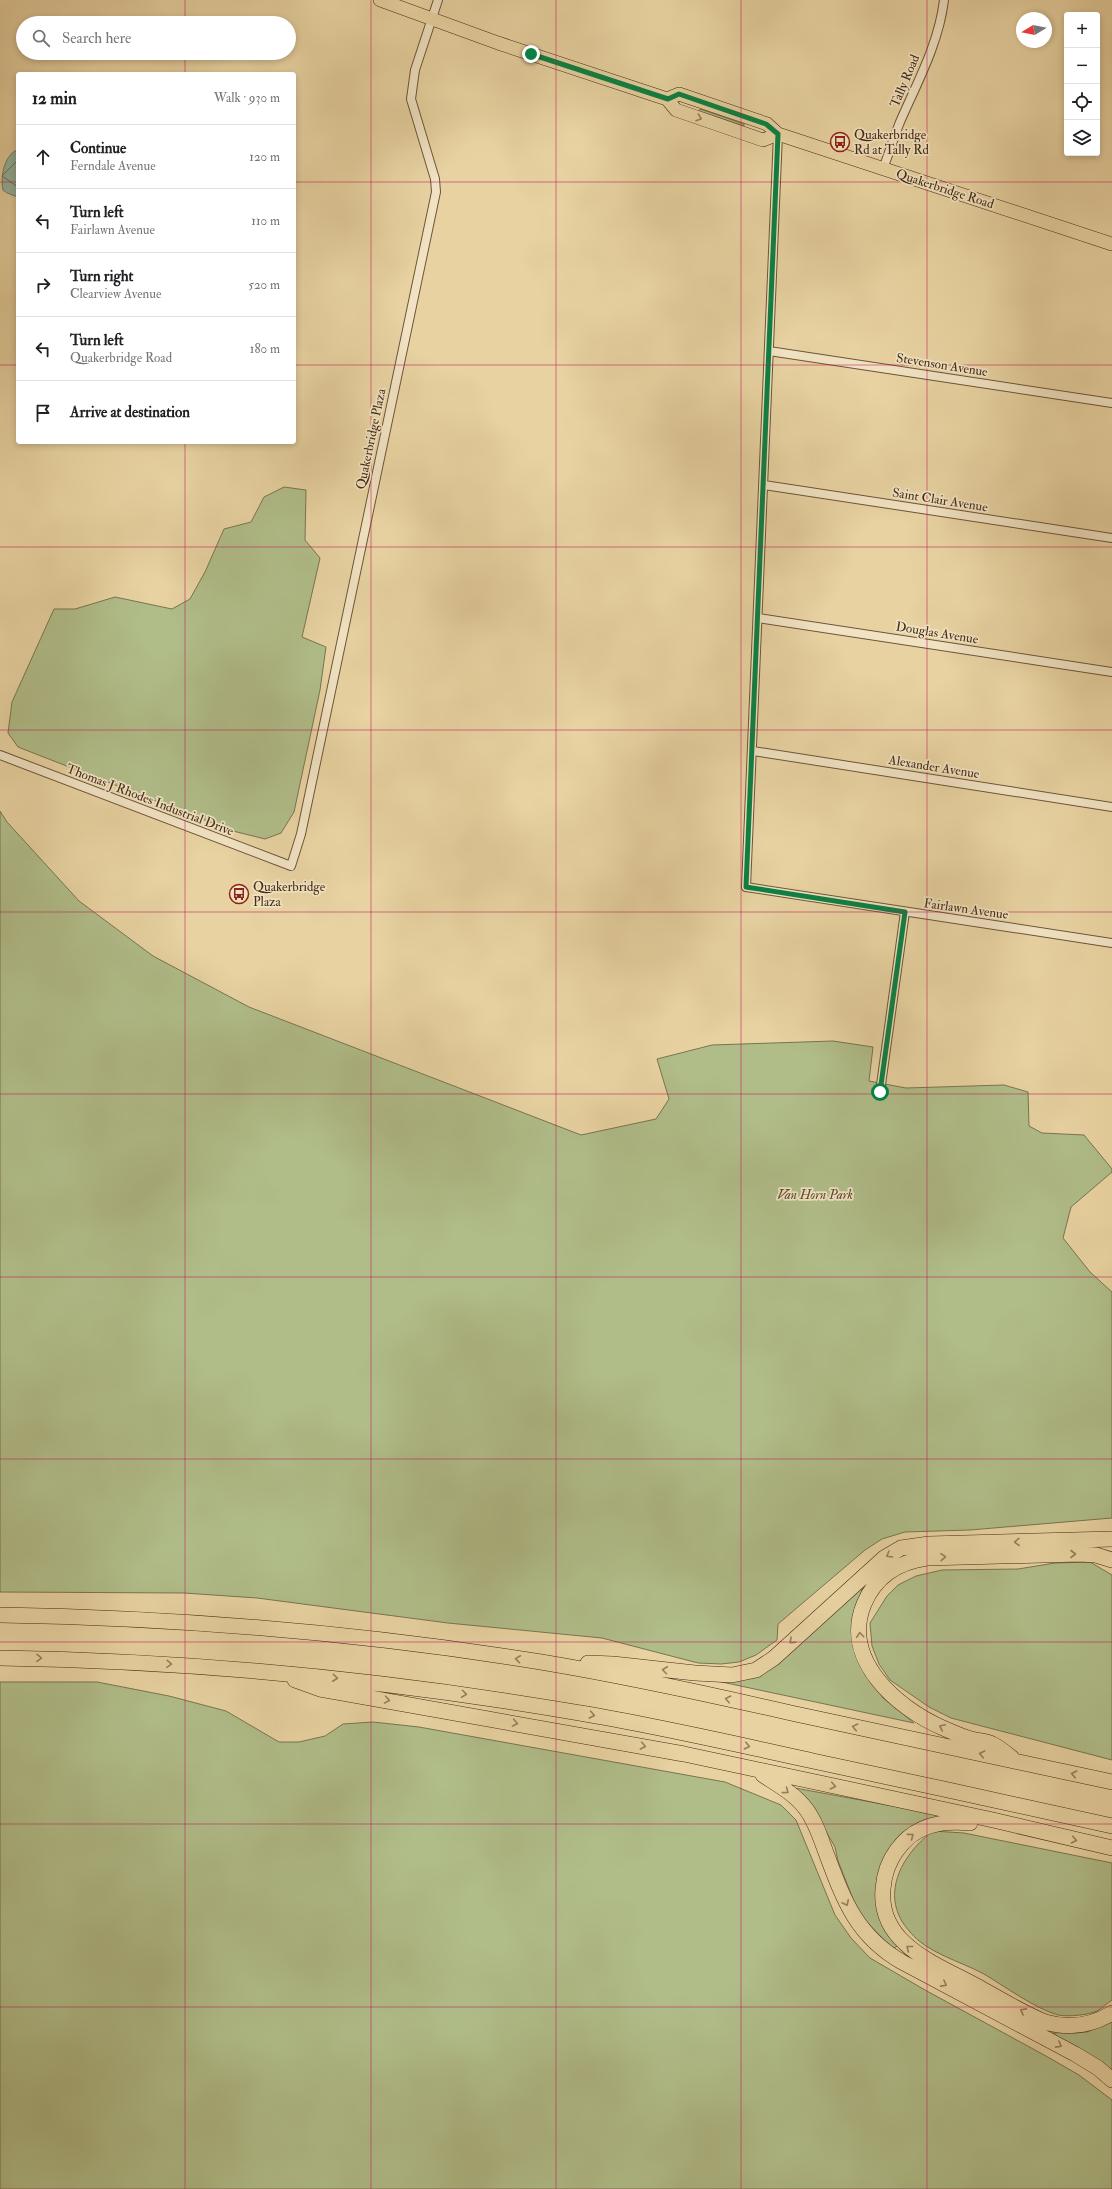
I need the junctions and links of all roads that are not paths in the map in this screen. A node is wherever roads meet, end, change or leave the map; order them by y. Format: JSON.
{"nodes":[{"id":1,"x":380,"y":0,"type":"edge"},
{"id":2,"x":438,"y":0,"type":"edge"},
{"id":3,"x":944,"y":0,"type":"edge"},
{"id":4,"x":431,"y":19,"type":"junction"},
{"id":5,"x":778,"y":134,"type":"junction"},
{"id":6,"x":883,"y":169,"type":"junction"},
{"id":7,"x":1112,"y":244,"type":"edge"},
{"id":8,"x":769,"y":351,"type":"junction"},
{"id":9,"x":1112,"y":403,"type":"edge"},
{"id":10,"x":764,"y":485,"type":"junction"},
{"id":11,"x":1112,"y":538,"type":"edge"},
{"id":12,"x":758,"y":618,"type":"junction"},
{"id":13,"x":1112,"y":672,"type":"edge"},
{"id":14,"x":753,"y":751,"type":"junction"},
{"id":15,"x":0,"y":755,"type":"edge"},
{"id":16,"x":1112,"y":807,"type":"edge"},
{"id":17,"x":291,"y":866,"type":"joint"},
{"id":18,"x":905,"y":912,"type":"junction"},
{"id":19,"x":1112,"y":943,"type":"edge"},
{"id":20,"x":880,"y":1092,"type":"dead end"},
{"id":21,"x":1112,"y":1539,"type":"edge"},
{"id":22,"x":1112,"y":1560,"type":"edge"},
{"id":23,"x":0,"y":1615,"type":"edge"},
{"id":24,"x":0,"y":1658,"type":"edge"},
{"id":25,"x":542,"y":1662,"type":"junction"},
{"id":26,"x":268,"y":1671,"type":"junction"},
{"id":27,"x":1020,"y":1763,"type":"junction"},
{"id":28,"x":754,"y":1769,"type":"junction"},
{"id":29,"x":1112,"y":1782,"type":"edge"},
{"id":30,"x":1112,"y":1826,"type":"edge"},
{"id":31,"x":1037,"y":1832,"type":"junction"},
{"id":32,"x":1112,"y":1848,"type":"edge"},
{"id":33,"x":1112,"y":2013,"type":"edge"},
{"id":34,"x":1112,"y":2080,"type":"edge"}],
"edges":[{"from":1,"to":4,"type":"main road","name":"Quakerbridge Road"},
{"from":2,"to":4,"type":"street","name":"Quakerbridge Plaza"},
{"from":3,"to":6,"type":"street","name":"Tally Road"},
{"from":4,"to":5,"type":"main road","name":"Quakerbridge Road"},
{"from":4,"to":17,"type":"street","name":"Quakerbridge Plaza"},
{"from":5,"to":6,"type":"main road","name":"Quakerbridge Road"},
{"from":5,"to":8,"type":"street"},
{"from":6,"to":7,"type":"main road","name":"Quakerbridge Road"},
{"from":8,"to":9,"type":"street","name":"Stevenson Avenue"},
{"from":8,"to":10,"type":"street"},
{"from":10,"to":11,"type":"street","name":"Saint Clair Avenue"},
{"from":10,"to":12,"type":"street"},
{"from":12,"to":13,"type":"street","name":"Douglas Avenue"},
{"from":12,"to":14,"type":"street"},
{"from":14,"to":16,"type":"street","name":"Alexander Avenue"},
{"from":14,"to":18,"type":"street","name":"Fairlawn Avenue"},
{"from":15,"to":17,"type":"street","name":"Thomas J Rhodes Industrial Drive"},
{"from":18,"to":19,"type":"street","name":"Fairlawn Avenue"},
{"from":18,"to":20,"type":"street"},
{"from":21,"to":25,"type":"highway","one_way":true},
{"from":27,"to":22,"type":"highway","one_way":true},
{"from":25,"to":23,"type":"highway","one_way":true},
{"from":24,"to":26,"type":"highway","one_way":true},
{"from":27,"to":25,"type":"highway","one_way":true},
{"from":26,"to":28,"type":"highway","one_way":true},
{"from":26,"to":30,"type":"highway","one_way":true},
{"from":29,"to":27,"type":"highway","one_way":true},
{"from":28,"to":31,"type":"highway","one_way":true},
{"from":28,"to":34,"type":"highway","one_way":true},
{"from":31,"to":32,"type":"highway","one_way":true},
{"from":33,"to":31,"type":"highway","one_way":true}]}
